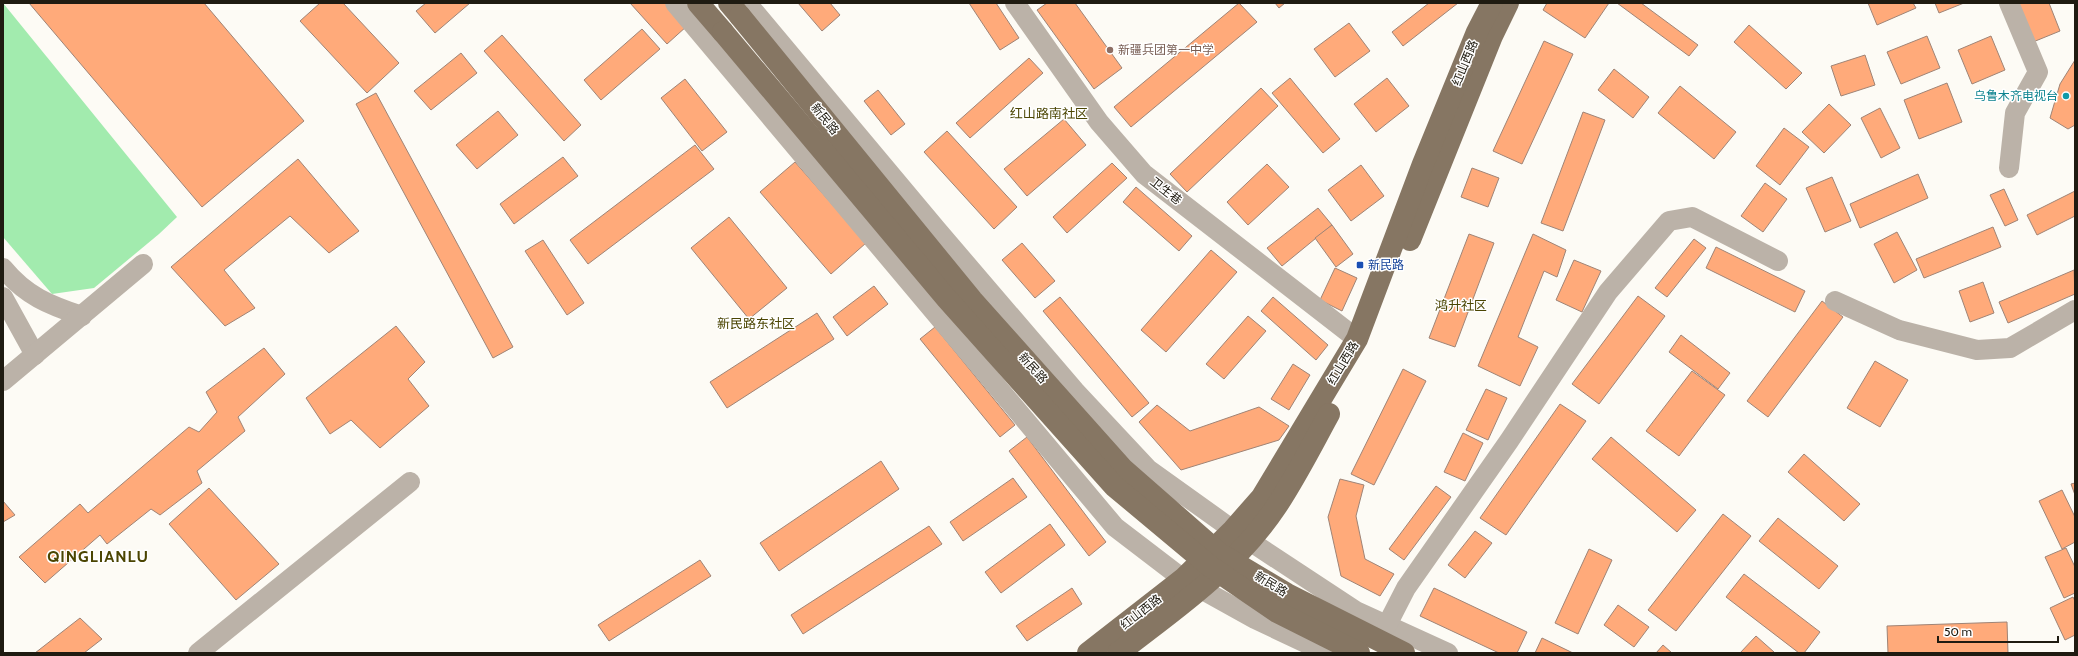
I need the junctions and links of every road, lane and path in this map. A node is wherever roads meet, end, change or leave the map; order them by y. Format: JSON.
{"nodes":[{"id":1,"x":675,"y":3,"type":"edge"},
{"id":2,"x":698,"y":3,"type":"edge"},
{"id":3,"x":1015,"y":3,"type":"edge"},
{"id":4,"x":1492,"y":3,"type":"edge"},
{"id":5,"x":1508,"y":3,"type":"edge"},
{"id":6,"x":2009,"y":3,"type":"edge"},
{"id":7,"x":739,"y":7,"type":"edge"},
{"id":8,"x":2009,"y":168,"type":"dead end"},
{"id":9,"x":1778,"y":262,"type":"dead end"},
{"id":10,"x":143,"y":264,"type":"dead end"},
{"id":11,"x":3,"y":268,"type":"edge"},
{"id":12,"x":3,"y":297,"type":"edge"},
{"id":13,"x":1835,"y":301,"type":"dead end"},
{"id":14,"x":2075,"y":310,"type":"edge"},
{"id":15,"x":82,"y":316,"type":"junction"},
{"id":16,"x":1357,"y":339,"type":"junction"},
{"id":17,"x":35,"y":355,"type":"junction"},
{"id":18,"x":3,"y":381,"type":"edge"},
{"id":19,"x":410,"y":482,"type":"dead end"},
{"id":20,"x":1241,"y":536,"type":"junction"},
{"id":21,"x":1192,"y":584,"type":"junction"},
{"id":22,"x":1387,"y":625,"type":"junction"},
{"id":23,"x":198,"y":653,"type":"edge"},
{"id":24,"x":1088,"y":653,"type":"edge"},
{"id":25,"x":1118,"y":653,"type":"edge"},
{"id":26,"x":1327,"y":653,"type":"edge"},
{"id":27,"x":1359,"y":653,"type":"edge"},
{"id":28,"x":1404,"y":653,"type":"edge"},
{"id":29,"x":1448,"y":653,"type":"edge"}],
"edges":[{"from":1,"to":21,"type":"street"},
{"from":2,"to":27,"type":"main road","name":"新民路","bridge":true},
{"from":3,"to":16,"type":"street","name":"卫生巷"},
{"from":4,"to":16,"type":"main road","name":"红山西路"},
{"from":5,"to":20,"type":"main road","name":"红山西路"},
{"from":6,"to":8,"type":"street"},
{"from":7,"to":20,"type":"street"},
{"from":7,"to":28,"type":"main road","name":"新民路","bridge":true},
{"from":9,"to":22,"type":"street"},
{"from":10,"to":15,"type":"street"},
{"from":11,"to":15,"type":"street"},
{"from":12,"to":17,"type":"street"},
{"from":13,"to":14,"type":"street"},
{"from":15,"to":17,"type":"street"},
{"from":16,"to":20,"type":"main road","name":"红山西路"},
{"from":17,"to":18,"type":"street"},
{"from":19,"to":23,"type":"street"},
{"from":20,"to":21,"type":"main road","name":"红山西路"},
{"from":20,"to":22,"type":"street"},
{"from":21,"to":24,"type":"main road","name":"红山西路"},
{"from":21,"to":25,"type":"main road","name":"红山西路"},
{"from":21,"to":26,"type":"street"},
{"from":22,"to":29,"type":"street"}]}
